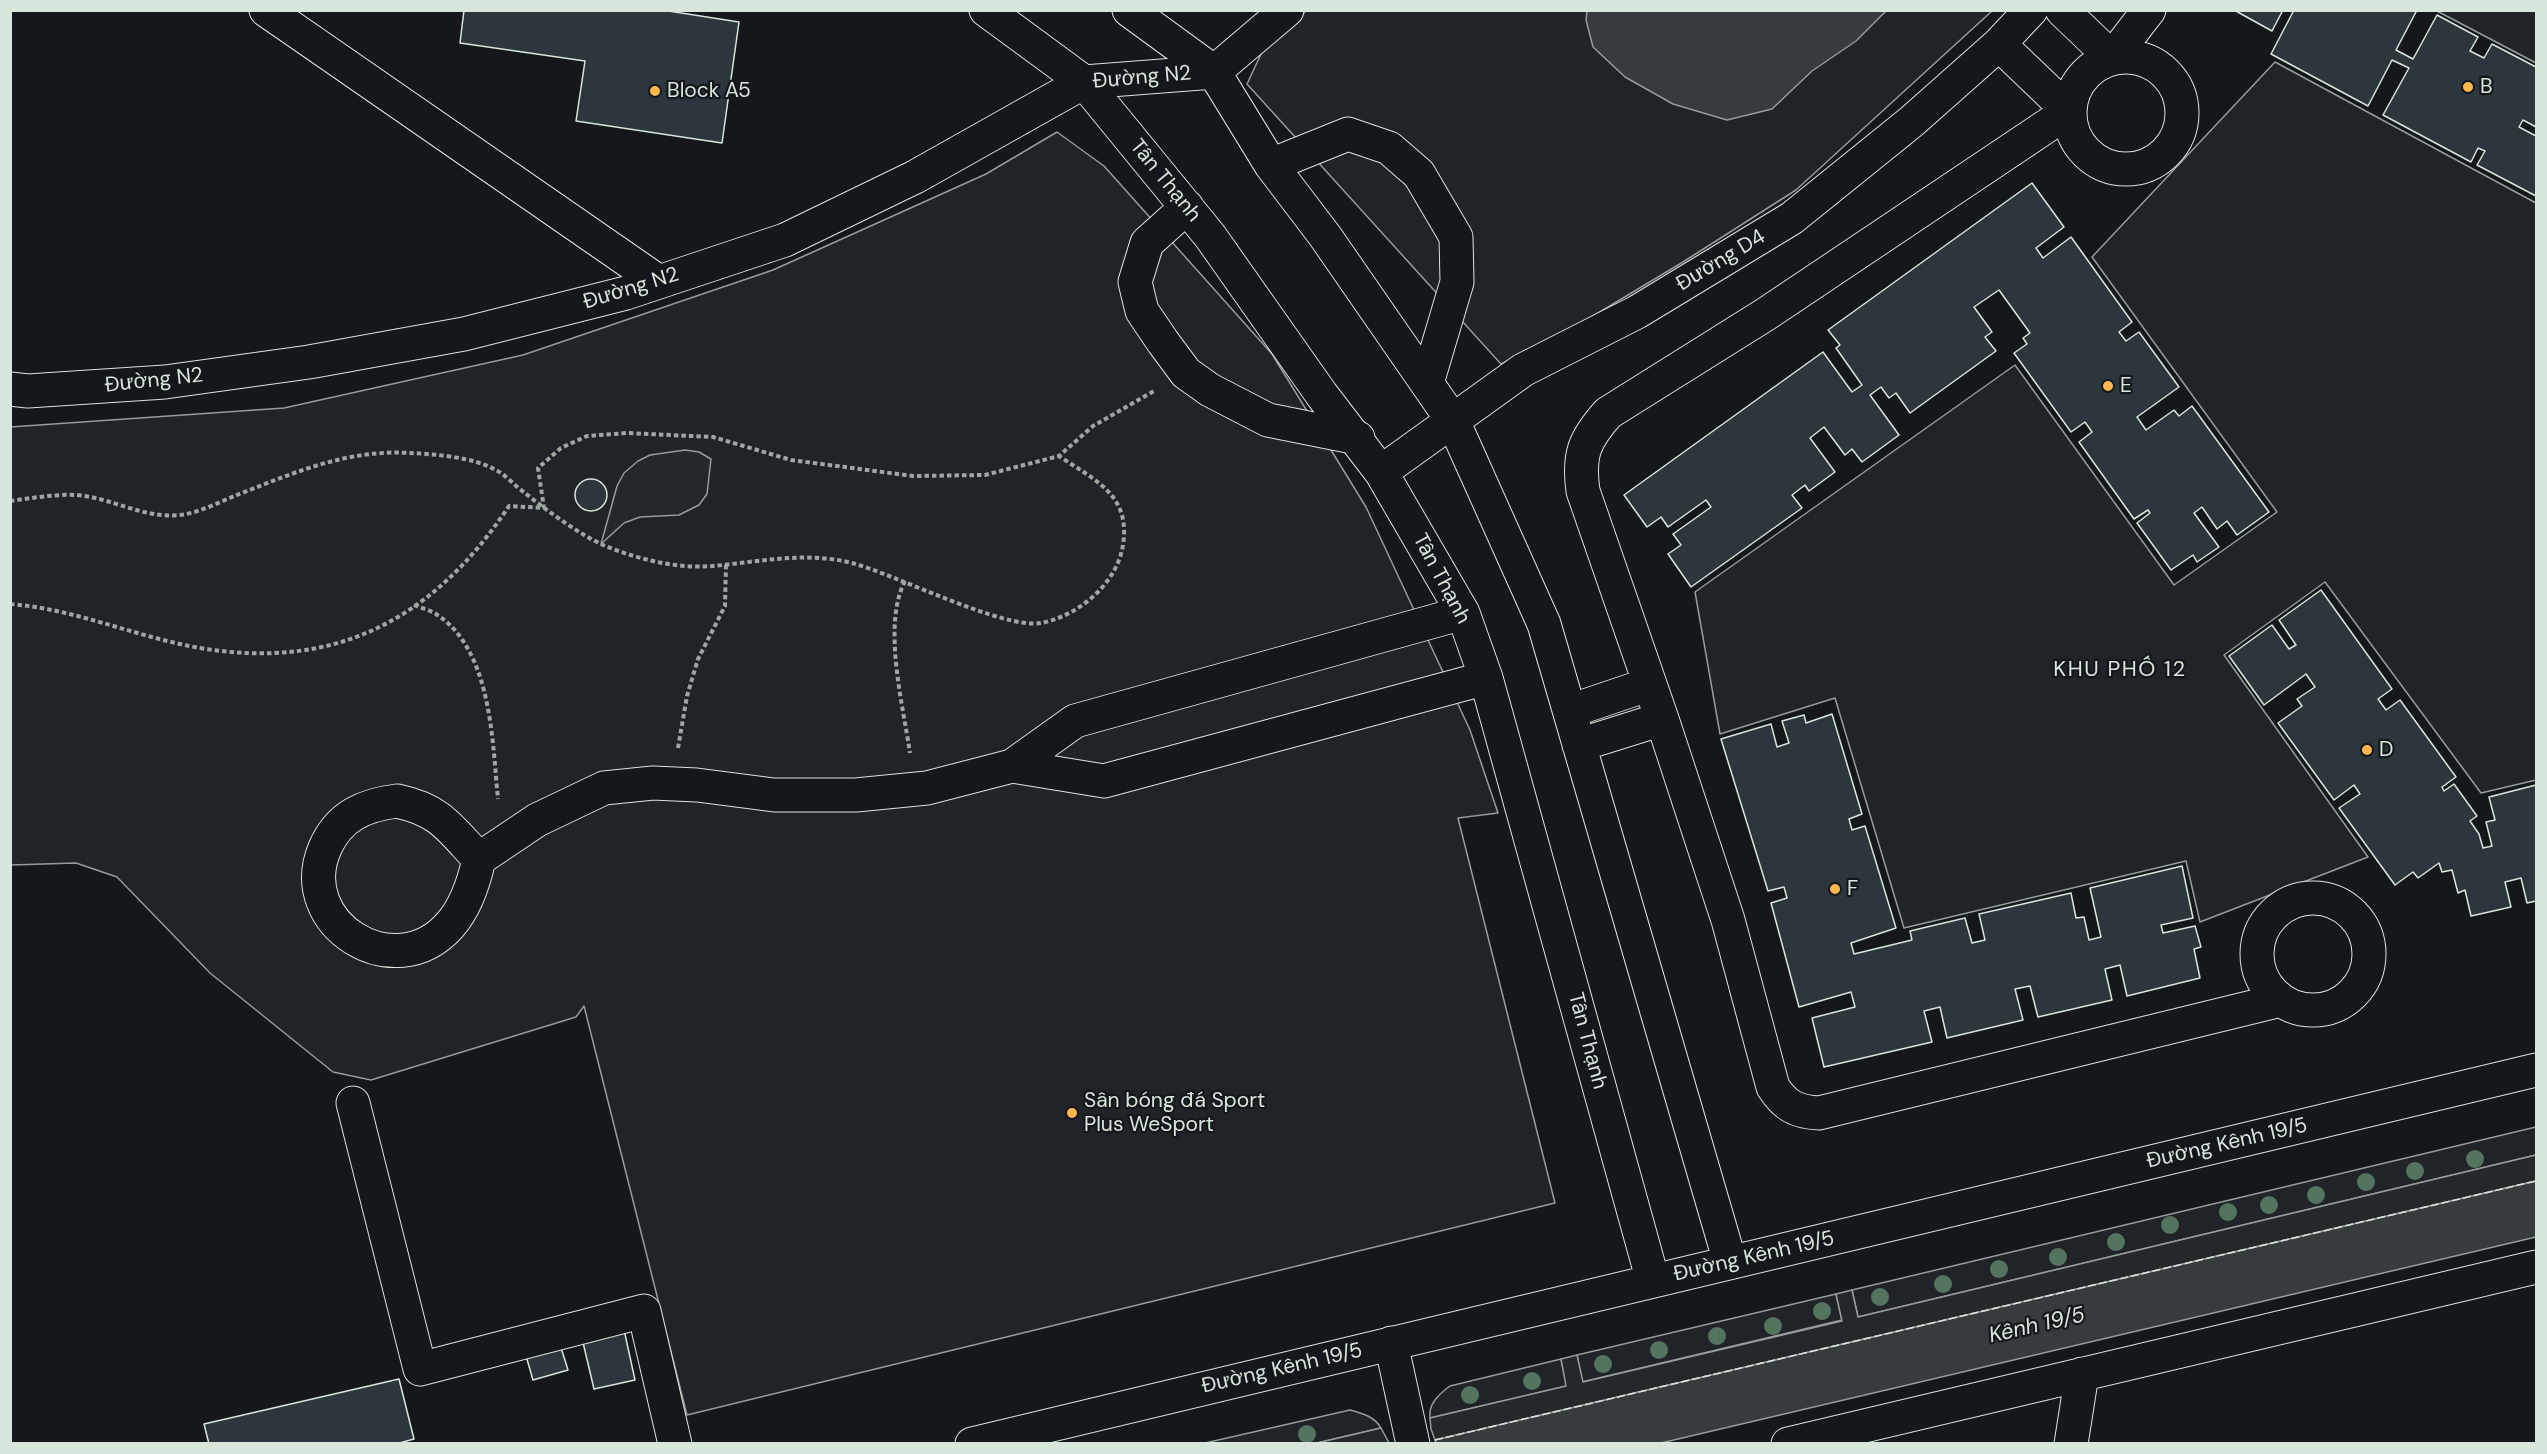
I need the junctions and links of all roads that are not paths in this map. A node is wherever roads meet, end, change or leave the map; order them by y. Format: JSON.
{"nodes":[{"id":1,"x":266,"y":10,"type":"edge"},
{"id":2,"x":986,"y":10,"type":"edge"},
{"id":3,"x":1129,"y":10,"type":"edge"},
{"id":4,"x":1287,"y":10,"type":"edge"},
{"id":5,"x":2031,"y":10,"type":"edge"},
{"id":6,"x":2062,"y":10,"type":"edge"},
{"id":7,"x":2149,"y":10,"type":"edge"},
{"id":8,"x":1999,"y":44,"type":"junction"},
{"id":9,"x":2112,"y":58,"type":"junction"},
{"id":10,"x":1214,"y":72,"type":"junction"},
{"id":11,"x":1084,"y":82,"type":"junction"},
{"id":12,"x":2070,"y":111,"type":"junction"},
{"id":13,"x":1271,"y":165,"type":"junction"},
{"id":14,"x":1187,"y":207,"type":"junction"},
{"id":15,"x":659,"y":282,"type":"junction"},
{"id":16,"x":1427,"y":383,"type":"junction"},
{"id":17,"x":10,"y":388,"type":"edge"},
{"id":18,"x":1453,"y":421,"type":"junction"},
{"id":19,"x":1358,"y":438,"type":"junction"},
{"id":20,"x":1381,"y":472,"type":"junction"},
{"id":21,"x":1463,"y":613,"type":"junction"},
{"id":22,"x":1486,"y":678,"type":"junction"},
{"id":23,"x":1650,"y":684,"type":"junction"},
{"id":24,"x":1570,"y":711,"type":"junction"},
{"id":25,"x":1662,"y":719,"type":"junction"},
{"id":26,"x":1580,"y":745,"type":"junction"},
{"id":27,"x":1012,"y":766,"type":"junction"},
{"id":28,"x":491,"y":851,"type":"junction"},
{"id":29,"x":2281,"y":1000,"type":"dead end"},
{"id":30,"x":2536,"y":1070,"type":"edge"},
{"id":31,"x":353,"y":1103,"type":"dead end"},
{"id":32,"x":1730,"y":1262,"type":"junction"},
{"id":33,"x":2536,"y":1267,"type":"edge"},
{"id":34,"x":1653,"y":1281,"type":"junction"},
{"id":35,"x":1391,"y":1343,"type":"junction"},
{"id":36,"x":2082,"y":1374,"type":"junction"},
{"id":37,"x":675,"y":1443,"type":"edge"},
{"id":38,"x":972,"y":1443,"type":"edge"},
{"id":39,"x":1413,"y":1443,"type":"edge"},
{"id":40,"x":1788,"y":1443,"type":"edge"},
{"id":41,"x":2071,"y":1443,"type":"edge"}],
"edges":[{"from":1,"to":15,"type":"street"},
{"from":2,"to":11,"type":"street","name":"Tân Thạnh"},
{"from":3,"to":10,"type":"street"},
{"from":4,"to":10,"type":"street"},
{"from":5,"to":8,"type":"street","name":"Đường D4"},
{"from":6,"to":9,"type":"street"},
{"from":7,"to":9,"type":"street"},
{"from":8,"to":12,"type":"street"},
{"from":8,"to":18,"type":"street","name":"Đường D4"},
{"from":9,"to":12,"type":"street"},
{"from":9,"to":12,"type":"street"},
{"from":10,"to":11,"type":"street","name":"Đường N2"},
{"from":10,"to":13,"type":"street"},
{"from":11,"to":14,"type":"street","name":"Tân Thạnh"},
{"from":11,"to":15,"type":"street","name":"Đường N2"},
{"from":12,"to":23,"type":"street"},
{"from":13,"to":16,"type":"street"},
{"from":13,"to":16,"type":"street"},
{"from":14,"to":19,"type":"street","name":"Tân Thạnh"},
{"from":14,"to":19,"type":"street"},
{"from":15,"to":17,"type":"street","name":"Đường N2"},
{"from":16,"to":18,"type":"street"},
{"from":18,"to":20,"type":"street","name":"Đường D4"},
{"from":18,"to":24,"type":"street"},
{"from":19,"to":20,"type":"street","name":"Tân Thạnh"},
{"from":20,"to":21,"type":"street","name":"Tân Thạnh"},
{"from":21,"to":22,"type":"street","name":"Tân Thạnh"},
{"from":21,"to":27,"type":"street"},
{"from":22,"to":27,"type":"street"},
{"from":22,"to":34,"type":"street","name":"Tân Thạnh"},
{"from":23,"to":24,"type":"street"},
{"from":23,"to":25,"type":"street"},
{"from":24,"to":26,"type":"street"},
{"from":25,"to":26,"type":"street"},
{"from":25,"to":29,"type":"street"},
{"from":26,"to":32,"type":"street"},
{"from":27,"to":28,"type":"street"},
{"from":28,"to":28,"type":"street"},
{"from":30,"to":32,"type":"street","name":"Đường Kênh 19/5"},
{"from":31,"to":37,"type":"street"},
{"from":32,"to":34,"type":"street","name":"Đường Kênh 19/5"},
{"from":33,"to":36,"type":"street"},
{"from":34,"to":35,"type":"street","name":"Đường Kênh 19/5"},
{"from":35,"to":38,"type":"street","name":"Đường Kênh 19/5"},
{"from":35,"to":39,"type":"street"},
{"from":36,"to":40,"type":"street"},
{"from":36,"to":41,"type":"street"}]}
